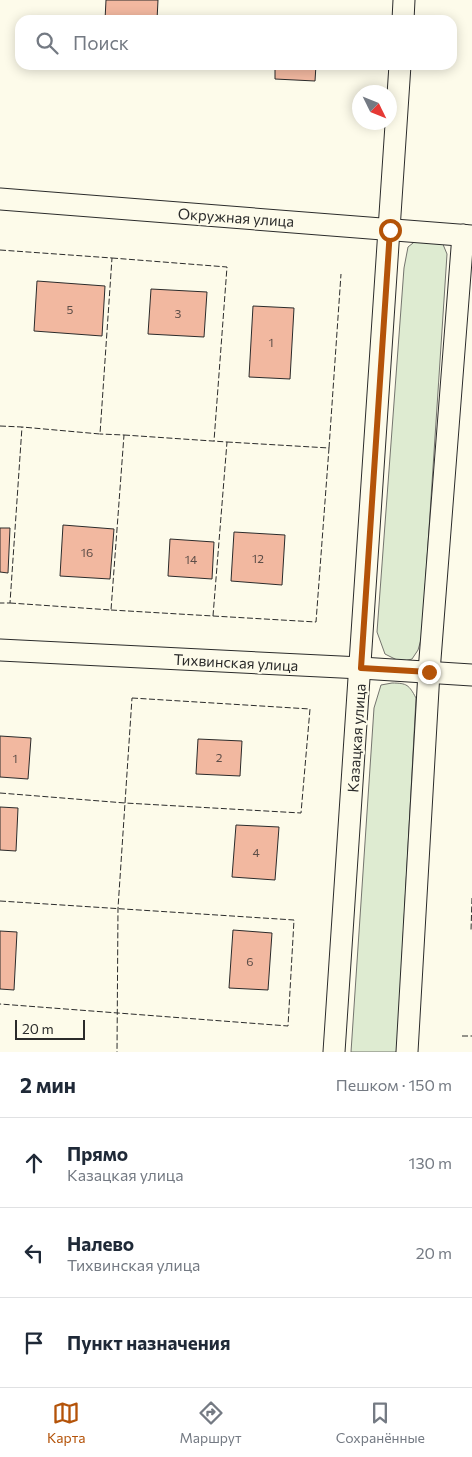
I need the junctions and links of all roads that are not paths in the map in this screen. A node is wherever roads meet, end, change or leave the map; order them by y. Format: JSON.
{"nodes":[{"id":1,"x":404,"y":0,"type":"edge"},
{"id":2,"x":403,"y":15,"type":"edge"},
{"id":3,"x":400,"y":70,"type":"edge"},
{"id":4,"x":0,"y":199,"type":"edge"},
{"id":5,"x":390,"y":230,"type":"junction"},
{"id":6,"x":467,"y":236,"type":"edge"},
{"id":7,"x":0,"y":650,"type":"edge"},
{"id":8,"x":361,"y":668,"type":"junction"},
{"id":9,"x":429,"y":672,"type":"junction"},
{"id":10,"x":472,"y":675,"type":"edge"},
{"id":11,"x":334,"y":1052,"type":"edge"},
{"id":12,"x":407,"y":1052,"type":"edge"}],
"edges":[{"from":1,"to":2,"type":"street"},
{"from":3,"to":5,"type":"street","name":"Казацкая улица"},
{"from":4,"to":5,"type":"street","name":"Окружная улица"},
{"from":5,"to":6,"type":"street","name":"Окружная улица"},
{"from":5,"to":8,"type":"street","name":"Казацкая улица"},
{"from":6,"to":9,"type":"street"},
{"from":7,"to":8,"type":"street","name":"Тихвинская улица"},
{"from":8,"to":9,"type":"street","name":"Тихвинская улица"},
{"from":8,"to":11,"type":"street","name":"Казацкая улица"},
{"from":9,"to":10,"type":"street","name":"Тихвинская улица"},
{"from":9,"to":12,"type":"street"}]}
